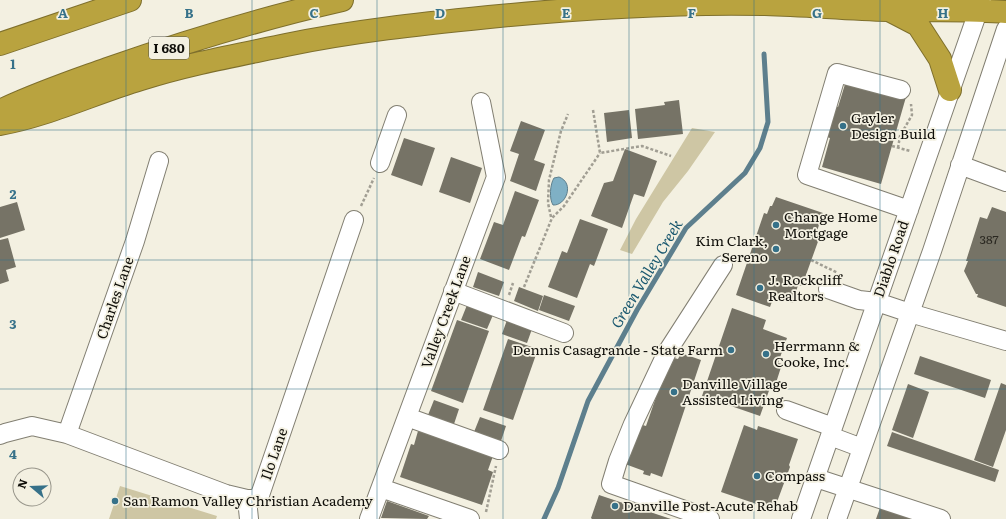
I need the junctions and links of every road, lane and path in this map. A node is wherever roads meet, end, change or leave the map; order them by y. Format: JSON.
{"nodes":[{"id":1,"x":130,"y":0,"type":"edge"},
{"id":2,"x":342,"y":0,"type":"edge"},
{"id":3,"x":980,"y":5,"type":"edge"},
{"id":4,"x":888,"y":10,"type":"junction"},
{"id":5,"x":1006,"y":12,"type":"edge"},
{"id":6,"x":1006,"y":29,"type":"edge"},
{"id":7,"x":0,"y":44,"type":"edge"},
{"id":8,"x":901,"y":90,"type":"dead end"},
{"id":9,"x":950,"y":90,"type":"junction"},
{"id":10,"x":481,"y":102,"type":"dead end"},
{"id":11,"x":593,"y":110,"type":"dead end"},
{"id":12,"x":0,"y":111,"type":"edge"},
{"id":13,"x":568,"y":114,"type":"dead end"},
{"id":14,"x":397,"y":115,"type":"dead end"},
{"id":15,"x":0,"y":124,"type":"edge"},
{"id":16,"x":892,"y":146,"type":"dead end"},
{"id":17,"x":910,"y":151,"type":"dead end"},
{"id":18,"x":600,"y":153,"type":"junction"},
{"id":19,"x":672,"y":156,"type":"dead end"},
{"id":20,"x":159,"y":161,"type":"dead end"},
{"id":21,"x":380,"y":163,"type":"joint"},
{"id":22,"x":960,"y":166,"type":"junction"},
{"id":23,"x":1006,"y":182,"type":"edge"},
{"id":24,"x":909,"y":210,"type":"junction"},
{"id":25,"x":552,"y":218,"type":"junction"},
{"id":26,"x":354,"y":220,"type":"joint"},
{"id":27,"x":723,"y":265,"type":"dead end"},
{"id":28,"x":524,"y":286,"type":"dead end"},
{"id":29,"x":828,"y":289,"type":"dead end"},
{"id":30,"x":454,"y":291,"type":"junction"},
{"id":31,"x":877,"y":302,"type":"junction"},
{"id":32,"x":910,"y":313,"type":"junction"},
{"id":33,"x":564,"y":333,"type":"dead end"},
{"id":34,"x":1006,"y":341,"type":"edge"},
{"id":35,"x":786,"y":410,"type":"dead end"},
{"id":36,"x":407,"y":417,"type":"junction"},
{"id":37,"x":832,"y":432,"type":"junction"},
{"id":38,"x":67,"y":434,"type":"junction"},
{"id":39,"x":0,"y":435,"type":"edge"},
{"id":40,"x":862,"y":448,"type":"junction"},
{"id":41,"x":499,"y":450,"type":"joint"},
{"id":42,"x":816,"y":478,"type":"junction"},
{"id":43,"x":381,"y":488,"type":"junction"},
{"id":44,"x":848,"y":488,"type":"junction"},
{"id":45,"x":248,"y":499,"type":"junction"},
{"id":46,"x":249,"y":519,"type":"edge"},
{"id":47,"x":369,"y":519,"type":"edge"},
{"id":48,"x":470,"y":519,"type":"edge"},
{"id":49,"x":484,"y":519,"type":"edge"},
{"id":50,"x":710,"y":519,"type":"edge"},
{"id":51,"x":801,"y":519,"type":"edge"},
{"id":52,"x":837,"y":519,"type":"edge"},
{"id":53,"x":941,"y":519,"type":"edge"}],
"edges":[{"from":1,"to":7,"type":"highway"},
{"from":2,"to":12,"type":"highway","number":"I 680"},
{"from":3,"to":4,"type":"highway"},
{"from":3,"to":5,"type":"highway"},
{"from":3,"to":9,"type":"street","name":"Diablo Road"},
{"from":4,"to":9,"type":"highway"},
{"from":4,"to":15,"type":"highway"},
{"from":6,"to":22,"type":"street"},
{"from":8,"to":24,"type":"street"},
{"from":9,"to":24,"type":"street","name":"Diablo Road"},
{"from":10,"to":30,"type":"street","name":"Valley Creek Lane"},
{"from":11,"to":18,"type":"path"},
{"from":13,"to":25,"type":"path"},
{"from":14,"to":21,"type":"street"},
{"from":16,"to":17,"type":"path"},
{"from":18,"to":19,"type":"path"},
{"from":18,"to":25,"type":"path"},
{"from":20,"to":38,"type":"street","name":"Charles Lane"},
{"from":21,"to":26,"type":"path"},
{"from":22,"to":23,"type":"street"},
{"from":22,"to":32,"type":"street"},
{"from":24,"to":31,"type":"street","name":"Diablo Road"},
{"from":25,"to":28,"type":"path"},
{"from":26,"to":45,"type":"street","name":"Ilo Lane"},
{"from":27,"to":50,"type":"street"},
{"from":29,"to":31,"type":"street"},
{"from":30,"to":33,"type":"street"},
{"from":30,"to":36,"type":"street","name":"Valley Creek Lane"},
{"from":31,"to":32,"type":"street"},
{"from":31,"to":37,"type":"street","name":"Diablo Road"},
{"from":32,"to":34,"type":"street"},
{"from":32,"to":40,"type":"street"},
{"from":35,"to":37,"type":"street"},
{"from":36,"to":41,"type":"street"},
{"from":36,"to":43,"type":"street","name":"Valley Creek Lane"},
{"from":37,"to":40,"type":"street"},
{"from":37,"to":42,"type":"street","name":"Diablo Road"},
{"from":38,"to":39,"type":"street"},
{"from":38,"to":45,"type":"street"},
{"from":40,"to":44,"type":"street"},
{"from":41,"to":49,"type":"path"},
{"from":42,"to":44,"type":"street"},
{"from":42,"to":51,"type":"street","name":"Diablo Road"},
{"from":43,"to":47,"type":"street","name":"Valley Creek Lane"},
{"from":43,"to":48,"type":"street"},
{"from":44,"to":52,"type":"street"},
{"from":44,"to":53,"type":"street"},
{"from":45,"to":46,"type":"street"}]}
